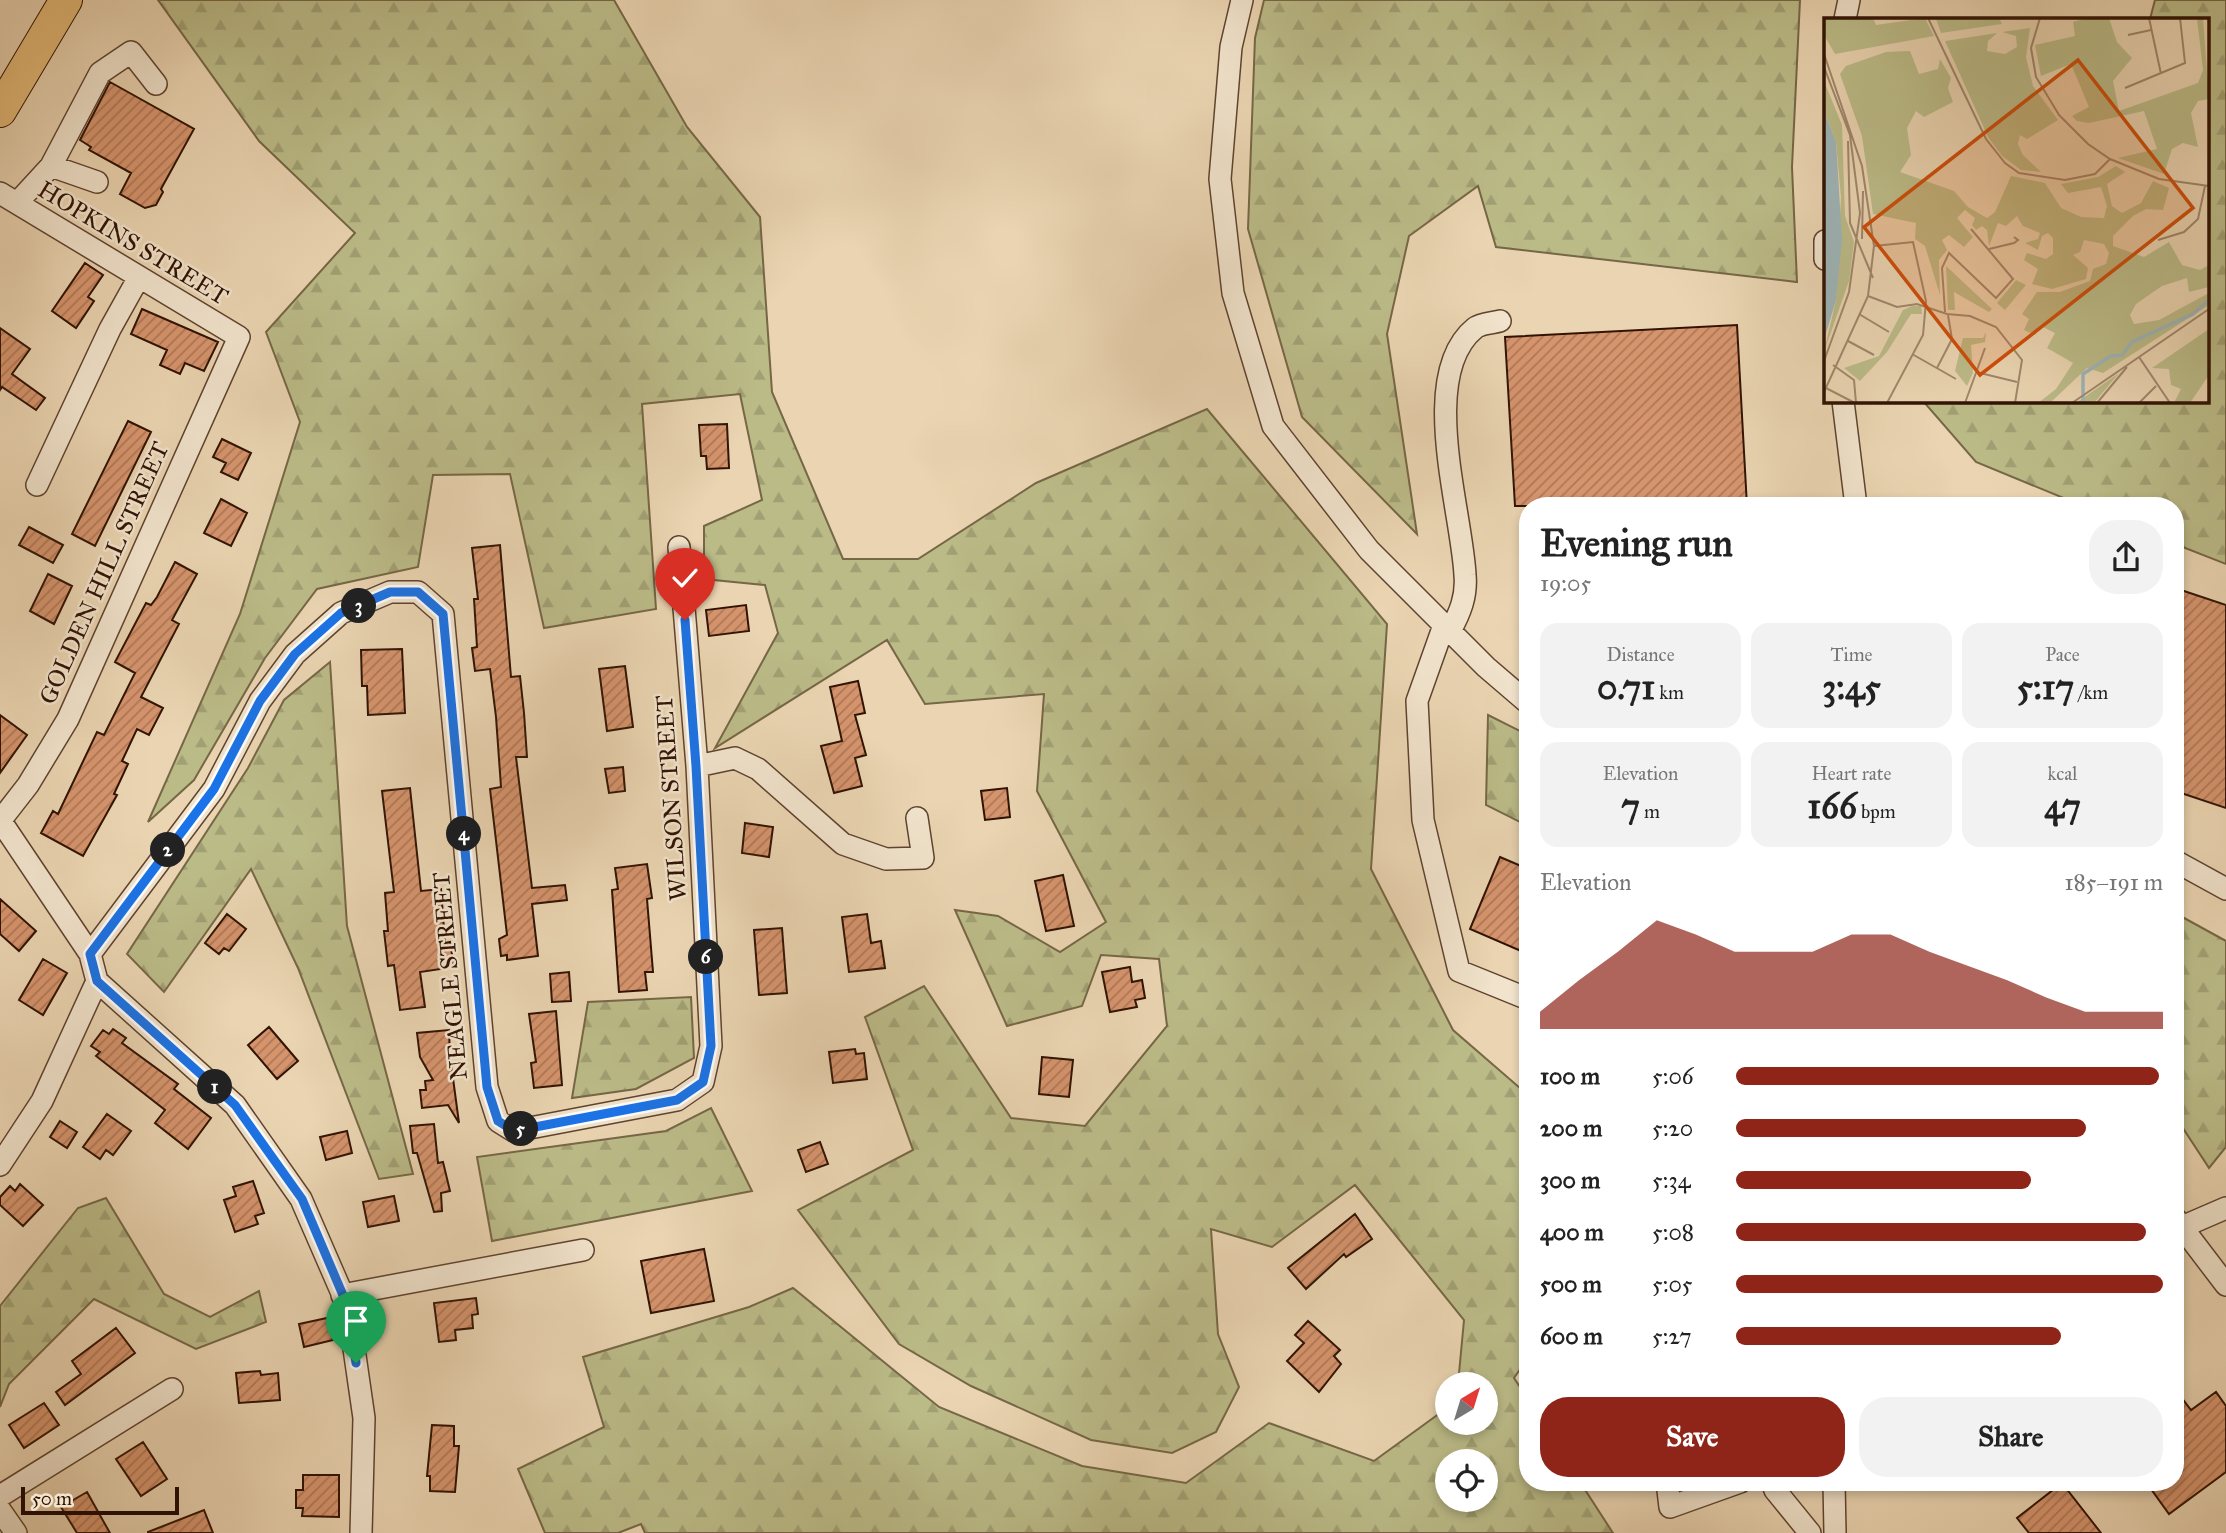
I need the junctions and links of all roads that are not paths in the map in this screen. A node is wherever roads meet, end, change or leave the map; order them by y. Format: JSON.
{"nodes":[{"id":1,"x":66,"y":0,"type":"edge"},
{"id":2,"x":1242,"y":0,"type":"edge"},
{"id":3,"x":1849,"y":0,"type":"edge"},
{"id":4,"x":1845,"y":18,"type":"edge"},
{"id":5,"x":156,"y":84,"type":"dead end"},
{"id":6,"x":0,"y":111,"type":"edge"},
{"id":7,"x":51,"y":166,"type":"junction"},
{"id":8,"x":97,"y":181,"type":"dead end"},
{"id":9,"x":9,"y":198,"type":"edge"},
{"id":10,"x":139,"y":277,"type":"junction"},
{"id":11,"x":1500,"y":321,"type":"dead end"},
{"id":12,"x":239,"y":337,"type":"joint"},
{"id":13,"x":1843,"y":402,"type":"edge"},
{"id":14,"x":37,"y":485,"type":"dead end"},
{"id":15,"x":1855,"y":497,"type":"edge"},
{"id":16,"x":679,"y":547,"type":"dead end"},
{"id":17,"x":1447,"y":628,"type":"junction"},
{"id":18,"x":1519,"y":694,"type":"edge"},
{"id":19,"x":696,"y":766,"type":"junction"},
{"id":20,"x":917,"y":818,"type":"dead end"},
{"id":21,"x":0,"y":821,"type":"edge"},
{"id":22,"x":2184,"y":867,"type":"edge"},
{"id":23,"x":2226,"y":889,"type":"edge"},
{"id":24,"x":90,"y":954,"type":"junction"},
{"id":25,"x":97,"y":981,"type":"junction"},
{"id":26,"x":1519,"y":995,"type":"edge"},
{"id":27,"x":498,"y":1121,"type":"joint"},
{"id":28,"x":0,"y":1165,"type":"edge"},
{"id":29,"x":2226,"y":1208,"type":"edge"},
{"id":30,"x":2184,"y":1221,"type":"edge"},
{"id":31,"x":2184,"y":1230,"type":"edge"},
{"id":32,"x":583,"y":1250,"type":"dead end"},
{"id":33,"x":2226,"y":1285,"type":"edge"},
{"id":34,"x":342,"y":1295,"type":"junction"},
{"id":35,"x":172,"y":1389,"type":"dead end"},
{"id":36,"x":1668,"y":1491,"type":"edge"},
{"id":37,"x":1715,"y":1491,"type":"edge"},
{"id":38,"x":1773,"y":1491,"type":"edge"},
{"id":39,"x":1834,"y":1491,"type":"edge"},
{"id":40,"x":0,"y":1496,"type":"edge"},
{"id":41,"x":0,"y":1510,"type":"edge"},
{"id":42,"x":16,"y":1533,"type":"edge"},
{"id":43,"x":361,"y":1533,"type":"edge"},
{"id":44,"x":1810,"y":1533,"type":"edge"},
{"id":45,"x":1835,"y":1533,"type":"edge"}],
"edges":[{"from":1,"to":6,"type":"highway"},
{"from":2,"to":17,"type":"street"},
{"from":3,"to":4,"type":"street"},
{"from":5,"to":7,"type":"street"},
{"from":7,"to":8,"type":"street"},
{"from":7,"to":9,"type":"street"},
{"from":9,"to":10,"type":"street","name":"HOPKINS STREET"},
{"from":10,"to":12,"type":"street","name":"HOPKINS STREET"},
{"from":10,"to":14,"type":"street"},
{"from":11,"to":17,"type":"street"},
{"from":12,"to":21,"type":"street","name":"GOLDEN HILL STREET"},
{"from":13,"to":15,"type":"street"},
{"from":16,"to":19,"type":"street","name":"WILSON STREET"},
{"from":17,"to":18,"type":"street"},
{"from":17,"to":26,"type":"street"},
{"from":19,"to":20,"type":"street"},
{"from":19,"to":27,"type":"street","name":"WILSON STREET"},
{"from":21,"to":24,"type":"street"},
{"from":22,"to":23,"type":"street"},
{"from":24,"to":25,"type":"street"},
{"from":24,"to":27,"type":"street","name":"NEAGLE STREET"},
{"from":25,"to":28,"type":"street"},
{"from":25,"to":34,"type":"street"},
{"from":29,"to":30,"type":"street"},
{"from":31,"to":33,"type":"street"},
{"from":32,"to":34,"type":"street"},
{"from":34,"to":43,"type":"street"},
{"from":35,"to":40,"type":"street"},
{"from":36,"to":37,"type":"street"},
{"from":38,"to":44,"type":"street"},
{"from":39,"to":45,"type":"street"},
{"from":41,"to":42,"type":"street"}]}
